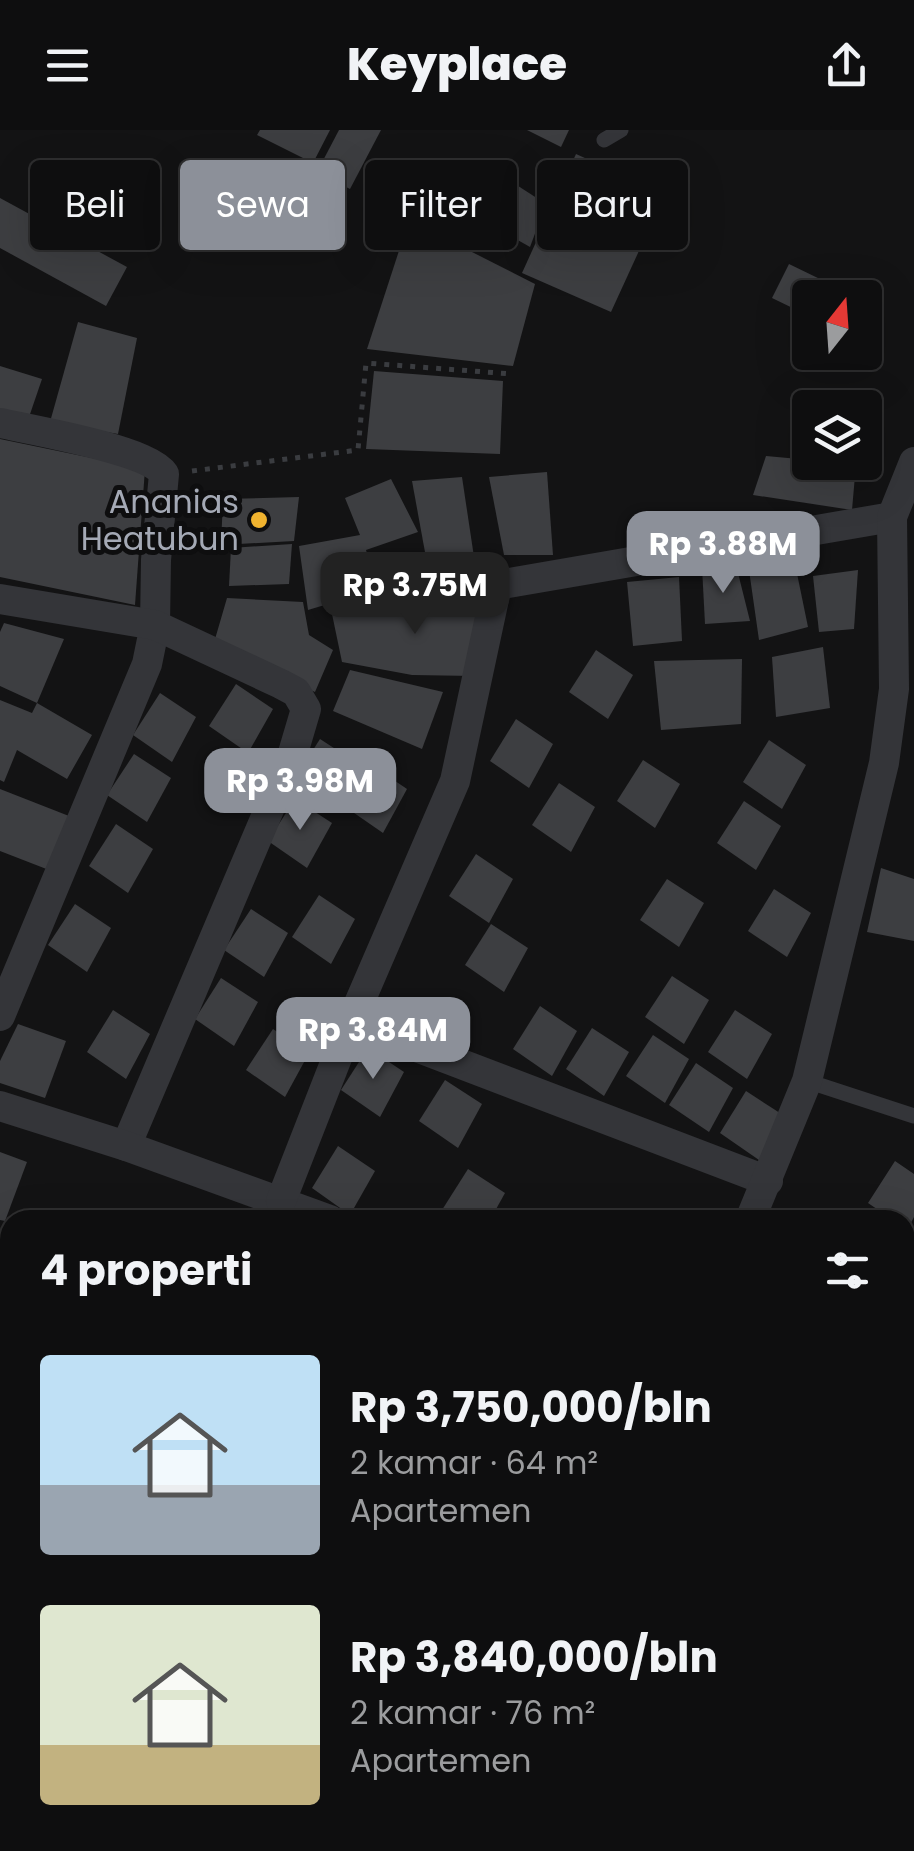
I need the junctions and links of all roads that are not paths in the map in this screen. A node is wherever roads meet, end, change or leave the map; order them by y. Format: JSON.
{"nodes":[{"id":1,"x":621,"y":130,"type":"edge"},
{"id":2,"x":604,"y":140,"type":"dead end"},
{"id":3,"x":0,"y":423,"type":"edge"},
{"id":4,"x":914,"y":462,"type":"edge"},
{"id":5,"x":892,"y":518,"type":"junction"},
{"id":6,"x":496,"y":585,"type":"junction"},
{"id":7,"x":460,"y":588,"type":"dead end"},
{"id":8,"x":2,"y":605,"type":"edge"},
{"id":9,"x":156,"y":625,"type":"junction"},
{"id":10,"x":0,"y":1016,"type":"edge"},
{"id":11,"x":351,"y":1022,"type":"junction"},
{"id":12,"x":807,"y":1081,"type":"junction"},
{"id":13,"x":0,"y":1106,"type":"edge"},
{"id":14,"x":914,"y":1116,"type":"edge"},
{"id":15,"x":126,"y":1146,"type":"junction"},
{"id":16,"x":768,"y":1181,"type":"junction"},
{"id":17,"x":281,"y":1201,"type":"junction"},
{"id":18,"x":304,"y":1210,"type":"edge"},
{"id":19,"x":755,"y":1210,"type":"edge"}],
"edges":[{"from":1,"to":2,"type":"lane"},
{"from":3,"to":9,"type":"street"},
{"from":4,"to":5,"type":"street"},
{"from":5,"to":6,"type":"street"},
{"from":5,"to":12,"type":"street"},
{"from":6,"to":7,"type":"street"},
{"from":6,"to":11,"type":"street"},
{"from":8,"to":9,"type":"street"},
{"from":9,"to":10,"type":"street"},
{"from":9,"to":15,"type":"street"},
{"from":11,"to":16,"type":"street"},
{"from":11,"to":17,"type":"street"},
{"from":12,"to":14,"type":"lane"},
{"from":12,"to":16,"type":"street"},
{"from":13,"to":15,"type":"street"},
{"from":15,"to":17,"type":"street"},
{"from":16,"to":19,"type":"street"},
{"from":17,"to":18,"type":"street"}]}
